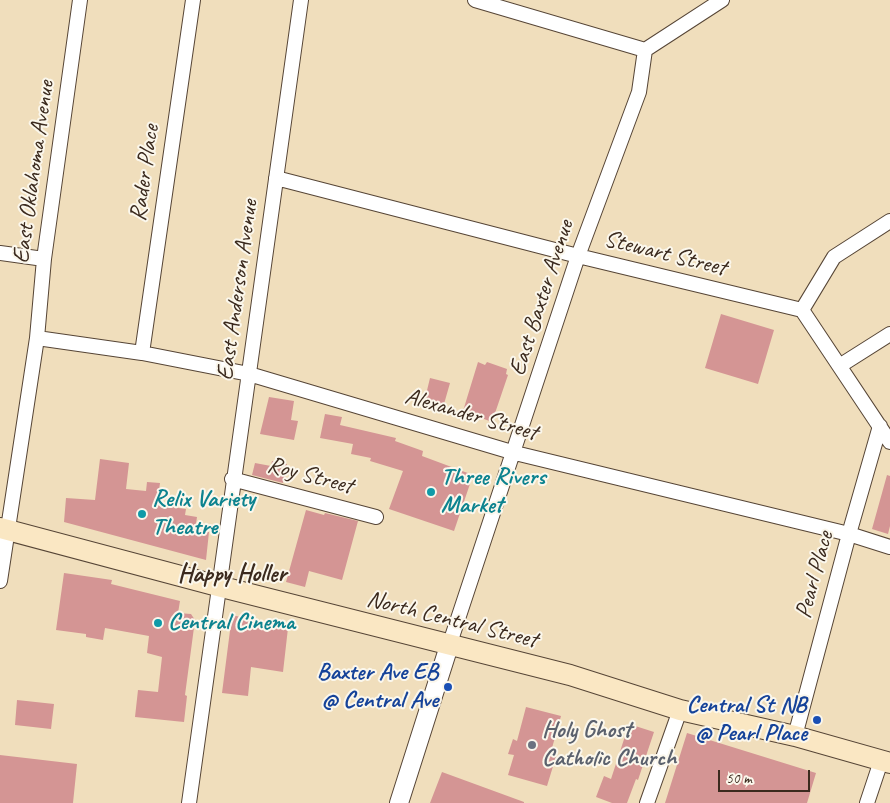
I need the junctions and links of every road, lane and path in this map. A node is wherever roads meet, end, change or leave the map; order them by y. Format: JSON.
{"nodes":[{"id":1,"x":80,"y":0,"type":"edge"},
{"id":2,"x":193,"y":0,"type":"edge"},
{"id":3,"x":301,"y":0,"type":"edge"},
{"id":4,"x":475,"y":0,"type":"edge"},
{"id":5,"x":722,"y":0,"type":"edge"},
{"id":6,"x":645,"y":50,"type":"junction"},
{"id":7,"x":276,"y":178,"type":"junction"},
{"id":8,"x":890,"y":220,"type":"edge"},
{"id":9,"x":0,"y":253,"type":"edge"},
{"id":10,"x":578,"y":256,"type":"junction"},
{"id":11,"x":44,"y":259,"type":"junction"},
{"id":12,"x":802,"y":310,"type":"junction"},
{"id":13,"x":890,"y":334,"type":"edge"},
{"id":14,"x":37,"y":338,"type":"junction"},
{"id":15,"x":142,"y":353,"type":"junction"},
{"id":16,"x":841,"y":365,"type":"junction"},
{"id":17,"x":249,"y":374,"type":"junction"},
{"id":18,"x":880,"y":426,"type":"junction"},
{"id":19,"x":890,"y":442,"type":"edge"},
{"id":20,"x":514,"y":453,"type":"junction"},
{"id":21,"x":232,"y":479,"type":"junction"},
{"id":22,"x":376,"y":517,"type":"dead end"},
{"id":23,"x":4,"y":528,"type":"edge"},
{"id":24,"x":849,"y":534,"type":"junction"},
{"id":25,"x":890,"y":547,"type":"edge"},
{"id":26,"x":0,"y":581,"type":"edge"},
{"id":27,"x":218,"y":586,"type":"junction"},
{"id":28,"x":449,"y":646,"type":"junction"},
{"id":29,"x":680,"y":710,"type":"junction"},
{"id":30,"x":795,"y":736,"type":"junction"},
{"id":31,"x":886,"y":762,"type":"edge"},
{"id":32,"x":189,"y":803,"type":"edge"},
{"id":33,"x":399,"y":803,"type":"edge"},
{"id":34,"x":647,"y":803,"type":"edge"},
{"id":35,"x":867,"y":803,"type":"edge"}],
"edges":[{"from":1,"to":11,"type":"street","name":"East Oklahoma Avenue"},
{"from":2,"to":15,"type":"street","name":"Rader Place"},
{"from":3,"to":7,"type":"street","name":"East Anderson Avenue"},
{"from":4,"to":6,"type":"street"},
{"from":5,"to":6,"type":"street"},
{"from":6,"to":10,"type":"street","name":"East Baxter Avenue"},
{"from":7,"to":10,"type":"street","name":"Stewart Street"},
{"from":7,"to":17,"type":"street","name":"East Anderson Avenue"},
{"from":8,"to":12,"type":"street"},
{"from":9,"to":11,"type":"street"},
{"from":10,"to":12,"type":"street","name":"Stewart Street"},
{"from":10,"to":20,"type":"street","name":"East Baxter Avenue"},
{"from":11,"to":14,"type":"street","name":"East Oklahoma Avenue"},
{"from":12,"to":16,"type":"street"},
{"from":13,"to":16,"type":"street"},
{"from":14,"to":15,"type":"street","name":"Alexander Street"},
{"from":14,"to":23,"type":"street","name":"East Oklahoma Avenue"},
{"from":15,"to":17,"type":"street","name":"Alexander Street"},
{"from":16,"to":18,"type":"street"},
{"from":17,"to":20,"type":"street","name":"Alexander Street"},
{"from":17,"to":21,"type":"street","name":"East Anderson Avenue"},
{"from":18,"to":19,"type":"street"},
{"from":18,"to":24,"type":"street","name":"Pearl Place"},
{"from":20,"to":24,"type":"street","name":"Alexander Street"},
{"from":20,"to":28,"type":"street","name":"East Baxter Avenue"},
{"from":21,"to":22,"type":"street","name":"Roy Street"},
{"from":21,"to":27,"type":"street","name":"East Anderson Avenue"},
{"from":23,"to":26,"type":"street","name":"East Oklahoma Avenue"},
{"from":23,"to":27,"type":"main road","name":"North Central Street"},
{"from":24,"to":25,"type":"street","name":"Alexander Street"},
{"from":24,"to":30,"type":"street","name":"Pearl Place"},
{"from":27,"to":28,"type":"main road","name":"North Central Street"},
{"from":27,"to":32,"type":"street","name":"East Anderson Avenue"},
{"from":28,"to":29,"type":"main road","name":"North Central Street"},
{"from":28,"to":33,"type":"street"},
{"from":29,"to":30,"type":"main road","name":"North Central Street"},
{"from":29,"to":34,"type":"street"},
{"from":30,"to":31,"type":"main road","name":"North Central Street"},
{"from":31,"to":35,"type":"street"}]}
